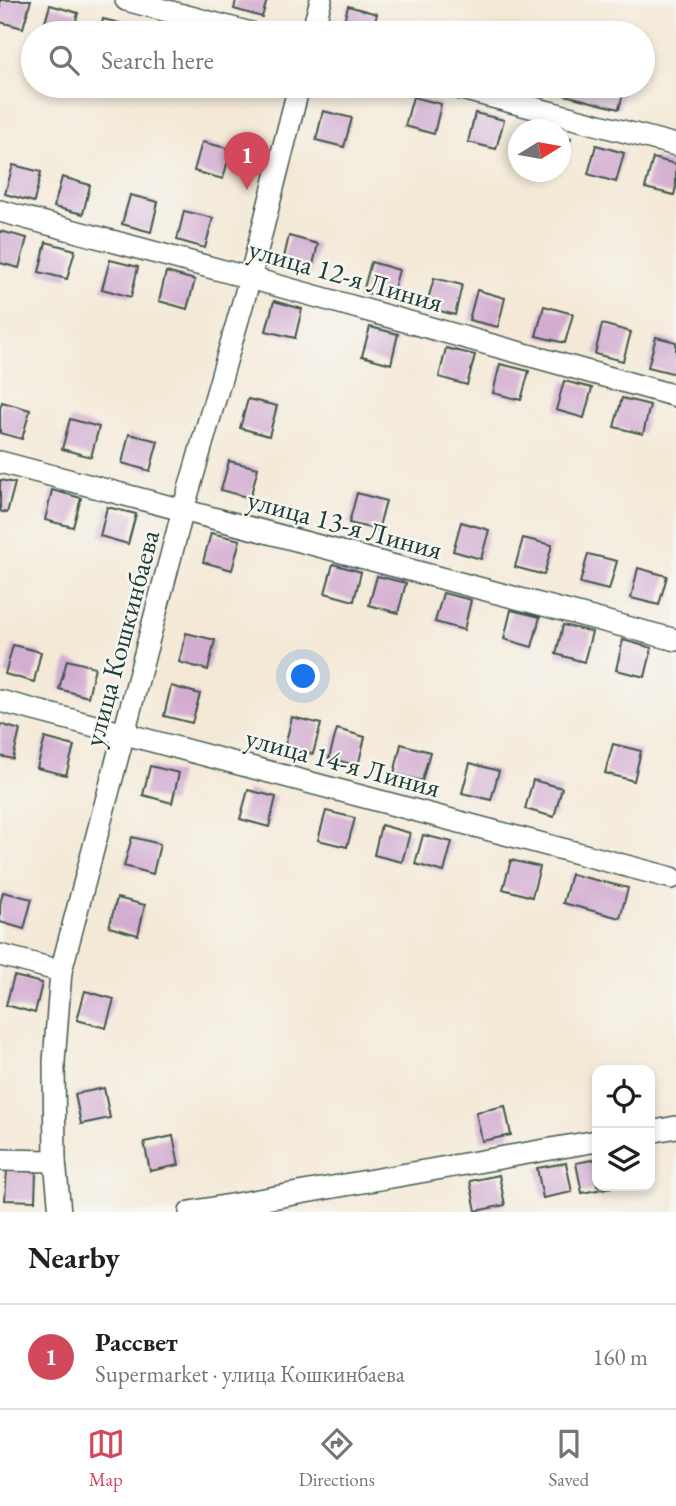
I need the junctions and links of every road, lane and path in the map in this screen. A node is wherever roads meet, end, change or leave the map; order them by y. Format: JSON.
{"nodes":[{"id":1,"x":126,"y":0,"type":"edge"},
{"id":2,"x":321,"y":0,"type":"edge"},
{"id":3,"x":206,"y":21,"type":"edge"},
{"id":4,"x":315,"y":21,"type":"edge"},
{"id":5,"x":296,"y":98,"type":"edge"},
{"id":6,"x":496,"y":98,"type":"edge"},
{"id":7,"x":676,"y":145,"type":"edge"},
{"id":8,"x":0,"y":211,"type":"edge"},
{"id":9,"x":250,"y":278,"type":"junction"},
{"id":10,"x":676,"y":397,"type":"edge"},
{"id":11,"x":0,"y":462,"type":"edge"},
{"id":12,"x":183,"y":510,"type":"junction"},
{"id":13,"x":676,"y":640,"type":"edge"},
{"id":14,"x":0,"y":701,"type":"edge"},
{"id":15,"x":125,"y":733,"type":"junction"},
{"id":16,"x":672,"y":878,"type":"dead end"},
{"id":17,"x":0,"y":955,"type":"edge"},
{"id":18,"x":61,"y":971,"type":"junction"},
{"id":19,"x":676,"y":1127,"type":"edge"},
{"id":20,"x":655,"y":1131,"type":"edge"},
{"id":21,"x":592,"y":1142,"type":"edge"},
{"id":22,"x":0,"y":1160,"type":"edge"},
{"id":23,"x":55,"y":1161,"type":"junction"},
{"id":24,"x":60,"y":1212,"type":"edge"},
{"id":25,"x":190,"y":1212,"type":"edge"}],
"edges":[{"from":1,"to":3,"type":"street"},
{"from":2,"to":4,"type":"street"},
{"from":5,"to":9,"type":"street","name":"улица Кошкинбаева"},
{"from":6,"to":7,"type":"street"},
{"from":8,"to":9,"type":"street","name":"улица 12-я Линия"},
{"from":9,"to":10,"type":"street","name":"улица 12-я Линия"},
{"from":9,"to":12,"type":"street","name":"улица Кошкинбаева"},
{"from":11,"to":12,"type":"street","name":"улица 13-я Линия"},
{"from":12,"to":13,"type":"street","name":"улица 13-я Линия"},
{"from":12,"to":15,"type":"street","name":"улица Кошкинбаева"},
{"from":14,"to":15,"type":"street","name":"улица 14-я Линия"},
{"from":15,"to":16,"type":"street","name":"улица 14-я Линия"},
{"from":15,"to":18,"type":"street","name":"улица Кошкинбаева"},
{"from":17,"to":18,"type":"street"},
{"from":18,"to":23,"type":"street","name":"улица Кошкинбаева"},
{"from":19,"to":20,"type":"street"},
{"from":21,"to":25,"type":"street"},
{"from":22,"to":23,"type":"street"},
{"from":23,"to":24,"type":"street","name":"улица Кошкинбаева"}]}
